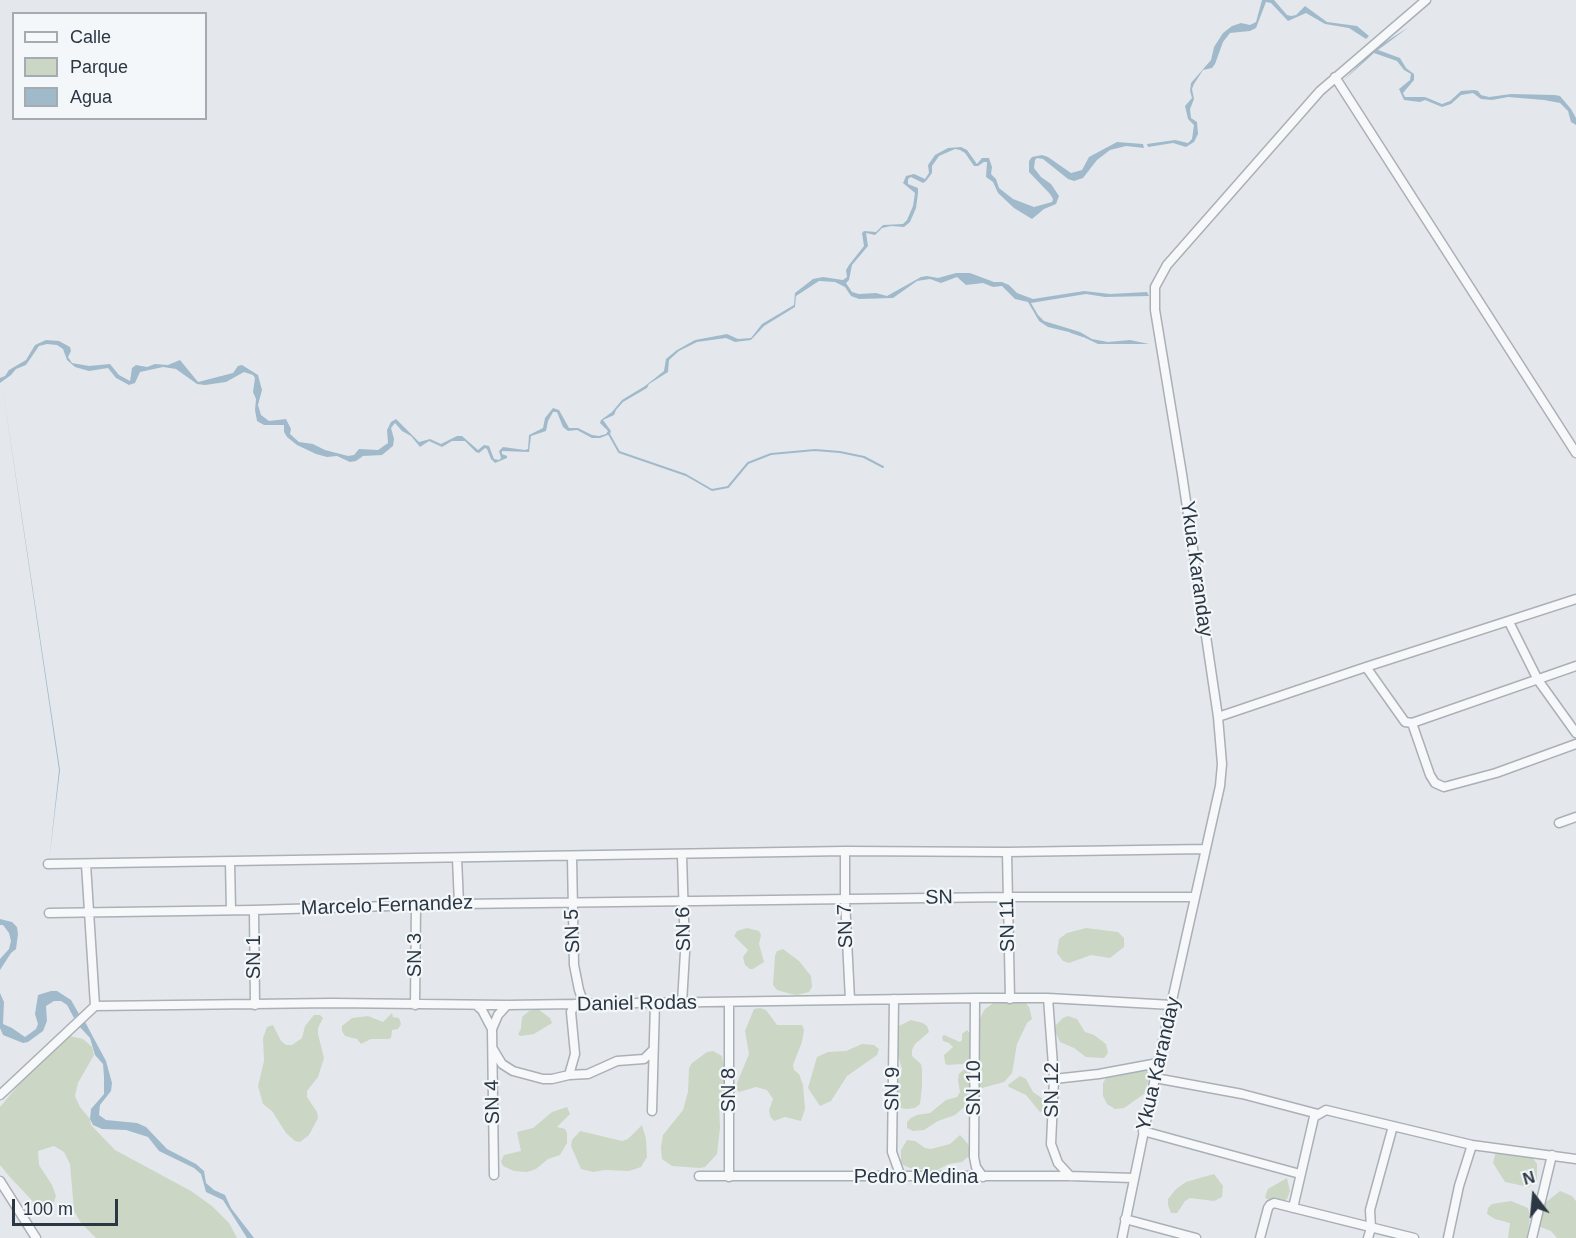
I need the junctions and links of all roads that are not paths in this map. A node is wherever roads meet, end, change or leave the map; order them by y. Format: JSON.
{"nodes":[{"id":1,"x":1426,"y":0,"type":"edge"},
{"id":2,"x":1335,"y":77,"type":"junction"},
{"id":3,"x":1576,"y":453,"type":"edge"},
{"id":4,"x":1576,"y":599,"type":"edge"},
{"id":5,"x":1509,"y":622,"type":"junction"},
{"id":6,"x":1576,"y":666,"type":"edge"},
{"id":7,"x":1366,"y":667,"type":"junction"},
{"id":8,"x":1538,"y":680,"type":"junction"},
{"id":9,"x":1218,"y":717,"type":"junction"},
{"id":10,"x":1412,"y":723,"type":"junction"},
{"id":11,"x":1576,"y":733,"type":"edge"},
{"id":12,"x":1576,"y":744,"type":"edge"},
{"id":13,"x":1576,"y":817,"type":"edge"},
{"id":14,"x":1559,"y":823,"type":"dead end"},
{"id":15,"x":1205,"y":849,"type":"junction"},
{"id":16,"x":845,"y":852,"type":"junction"},
{"id":17,"x":1007,"y":852,"type":"junction"},
{"id":18,"x":682,"y":856,"type":"junction"},
{"id":19,"x":572,"y":857,"type":"junction"},
{"id":20,"x":457,"y":858,"type":"junction"},
{"id":21,"x":230,"y":862,"type":"junction"},
{"id":22,"x":48,"y":864,"type":"dead end"},
{"id":23,"x":86,"y":864,"type":"junction"},
{"id":24,"x":1008,"y":897,"type":"junction"},
{"id":25,"x":1194,"y":897,"type":"junction"},
{"id":26,"x":845,"y":900,"type":"junction"},
{"id":27,"x":684,"y":902,"type":"junction"},
{"id":28,"x":572,"y":903,"type":"junction"},
{"id":29,"x":459,"y":904,"type":"junction"},
{"id":30,"x":416,"y":905,"type":"junction"},
{"id":31,"x":231,"y":910,"type":"junction"},
{"id":32,"x":254,"y":910,"type":"junction"},
{"id":33,"x":90,"y":912,"type":"junction"},
{"id":34,"x":49,"y":913,"type":"dead end"},
{"id":35,"x":975,"y":998,"type":"junction"},
{"id":36,"x":1048,"y":998,"type":"junction"},
{"id":37,"x":894,"y":999,"type":"junction"},
{"id":38,"x":1010,"y":999,"type":"junction"},
{"id":39,"x":850,"y":1000,"type":"junction"},
{"id":40,"x":655,"y":1003,"type":"junction"},
{"id":41,"x":682,"y":1003,"type":"junction"},
{"id":42,"x":729,"y":1003,"type":"junction"},
{"id":43,"x":579,"y":1004,"type":"junction"},
{"id":44,"x":255,"y":1005,"type":"junction"},
{"id":45,"x":415,"y":1005,"type":"junction"},
{"id":46,"x":476,"y":1005,"type":"junction"},
{"id":47,"x":507,"y":1005,"type":"junction"},
{"id":48,"x":1172,"y":1005,"type":"junction"},
{"id":49,"x":98,"y":1006,"type":"junction"},
{"id":50,"x":492,"y":1029,"type":"junction"},
{"id":51,"x":493,"y":1048,"type":"junction"},
{"id":52,"x":653,"y":1050,"type":"junction"},
{"id":53,"x":1158,"y":1063,"type":"junction"},
{"id":54,"x":569,"y":1075,"type":"junction"},
{"id":55,"x":1155,"y":1078,"type":"junction"},
{"id":56,"x":1054,"y":1079,"type":"junction"},
{"id":57,"x":0,"y":1095,"type":"edge"},
{"id":58,"x":652,"y":1111,"type":"dead end"},
{"id":59,"x":1318,"y":1114,"type":"junction"},
{"id":60,"x":1393,"y":1126,"type":"junction"},
{"id":61,"x":1143,"y":1131,"type":"junction"},
{"id":62,"x":1472,"y":1145,"type":"junction"},
{"id":63,"x":1552,"y":1155,"type":"junction"},
{"id":64,"x":1576,"y":1160,"type":"edge"},
{"id":65,"x":1300,"y":1174,"type":"junction"},
{"id":66,"x":494,"y":1175,"type":"dead end"},
{"id":67,"x":699,"y":1176,"type":"dead end"},
{"id":68,"x":729,"y":1176,"type":"junction"},
{"id":69,"x":1070,"y":1176,"type":"junction"},
{"id":70,"x":901,"y":1177,"type":"junction"},
{"id":71,"x":983,"y":1177,"type":"junction"},
{"id":72,"x":1133,"y":1178,"type":"junction"},
{"id":73,"x":0,"y":1181,"type":"edge"},
{"id":74,"x":1293,"y":1208,"type":"junction"},
{"id":75,"x":1370,"y":1210,"type":"junction"},
{"id":76,"x":1125,"y":1219,"type":"junction"},
{"id":77,"x":1359,"y":1224,"type":"junction"},
{"id":78,"x":1371,"y":1228,"type":"junction"},
{"id":79,"x":36,"y":1238,"type":"edge"},
{"id":80,"x":1122,"y":1238,"type":"edge"},
{"id":81,"x":1196,"y":1238,"type":"edge"},
{"id":82,"x":1260,"y":1238,"type":"edge"},
{"id":83,"x":1368,"y":1238,"type":"edge"},
{"id":84,"x":1414,"y":1238,"type":"edge"},
{"id":85,"x":1448,"y":1238,"type":"edge"},
{"id":86,"x":1532,"y":1238,"type":"edge"}],
"edges":[{"from":1,"to":2,"type":"street","name":"Ykua Karanday"},
{"from":2,"to":3,"type":"street"},
{"from":2,"to":9,"type":"street","name":"Ykua Karanday"},
{"from":4,"to":5,"type":"street"},
{"from":5,"to":7,"type":"street"},
{"from":5,"to":8,"type":"street"},
{"from":6,"to":8,"type":"street"},
{"from":7,"to":9,"type":"street"},
{"from":7,"to":10,"type":"street"},
{"from":8,"to":10,"type":"street"},
{"from":8,"to":11,"type":"street"},
{"from":9,"to":15,"type":"street","name":"Ykua Karanday"},
{"from":10,"to":12,"type":"street"},
{"from":13,"to":14,"type":"street"},
{"from":15,"to":17,"type":"street"},
{"from":15,"to":25,"type":"street","name":"Ykua Karanday"},
{"from":16,"to":17,"type":"street"},
{"from":16,"to":18,"type":"street"},
{"from":16,"to":26,"type":"street","name":"SN 7"},
{"from":17,"to":24,"type":"street","name":"SN 11"},
{"from":18,"to":19,"type":"street"},
{"from":18,"to":27,"type":"street","name":"SN 6"},
{"from":19,"to":20,"type":"street"},
{"from":19,"to":28,"type":"street","name":"SN 5"},
{"from":20,"to":21,"type":"street"},
{"from":20,"to":29,"type":"street"},
{"from":21,"to":23,"type":"street"},
{"from":21,"to":31,"type":"street"},
{"from":22,"to":23,"type":"street"},
{"from":23,"to":33,"type":"street"},
{"from":24,"to":25,"type":"street","name":"SN"},
{"from":24,"to":26,"type":"street","name":"SN"},
{"from":24,"to":38,"type":"street","name":"SN 11"},
{"from":25,"to":48,"type":"street","name":"Ykua Karanday"},
{"from":26,"to":27,"type":"street","name":"SN"},
{"from":26,"to":39,"type":"street","name":"SN 7"},
{"from":27,"to":28,"type":"street","name":"Marcelo Fernandez"},
{"from":27,"to":41,"type":"street","name":"SN 6"},
{"from":28,"to":29,"type":"street","name":"Marcelo Fernandez"},
{"from":28,"to":43,"type":"street","name":"SN 5"},
{"from":29,"to":30,"type":"street","name":"Marcelo Fernandez"},
{"from":30,"to":32,"type":"street","name":"Marcelo Fernandez"},
{"from":30,"to":45,"type":"street","name":"SN 3"},
{"from":31,"to":32,"type":"street","name":"Marcelo Fernandez"},
{"from":31,"to":33,"type":"street","name":"Marcelo Fernandez"},
{"from":32,"to":44,"type":"street","name":"SN 1"},
{"from":33,"to":34,"type":"street","name":"Marcelo Fernandez"},
{"from":33,"to":49,"type":"street"},
{"from":35,"to":37,"type":"street","name":"Daniel Rodas"},
{"from":35,"to":38,"type":"street","name":"Daniel Rodas"},
{"from":35,"to":71,"type":"street","name":"SN 10"},
{"from":36,"to":38,"type":"street","name":"Daniel Rodas"},
{"from":36,"to":48,"type":"street","name":"Daniel Rodas"},
{"from":36,"to":56,"type":"street","name":"SN 12"},
{"from":37,"to":39,"type":"street","name":"Daniel Rodas"},
{"from":37,"to":70,"type":"street","name":"SN 9"},
{"from":39,"to":42,"type":"street","name":"Daniel Rodas"},
{"from":40,"to":41,"type":"street","name":"Daniel Rodas"},
{"from":40,"to":43,"type":"street","name":"Daniel Rodas"},
{"from":40,"to":52,"type":"street"},
{"from":41,"to":42,"type":"street","name":"Daniel Rodas"},
{"from":42,"to":68,"type":"street","name":"SN 8"},
{"from":43,"to":47,"type":"street","name":"Daniel Rodas"},
{"from":43,"to":54,"type":"street","name":"SN 5"},
{"from":44,"to":45,"type":"street","name":"Daniel Rodas"},
{"from":44,"to":49,"type":"street","name":"Daniel Rodas"},
{"from":45,"to":46,"type":"street","name":"Daniel Rodas"},
{"from":46,"to":47,"type":"street","name":"Daniel Rodas"},
{"from":46,"to":50,"type":"street"},
{"from":47,"to":50,"type":"street"},
{"from":48,"to":53,"type":"street","name":"Ykua Karanday"},
{"from":49,"to":57,"type":"street"},
{"from":50,"to":51,"type":"street","name":"SN 4"},
{"from":51,"to":54,"type":"street"},
{"from":51,"to":66,"type":"street","name":"SN 4"},
{"from":52,"to":54,"type":"street"},
{"from":52,"to":58,"type":"street"},
{"from":53,"to":55,"type":"street","name":"Ykua Karanday"},
{"from":53,"to":56,"type":"street"},
{"from":55,"to":59,"type":"street"},
{"from":55,"to":61,"type":"street","name":"Ykua Karanday"},
{"from":56,"to":69,"type":"street","name":"SN 12"},
{"from":59,"to":60,"type":"street"},
{"from":59,"to":65,"type":"street"},
{"from":60,"to":62,"type":"street"},
{"from":60,"to":75,"type":"street"},
{"from":61,"to":65,"type":"street"},
{"from":61,"to":72,"type":"street","name":"Ykua Karanday"},
{"from":62,"to":63,"type":"street"},
{"from":62,"to":85,"type":"street"},
{"from":63,"to":64,"type":"street"},
{"from":63,"to":86,"type":"street"},
{"from":65,"to":74,"type":"street"},
{"from":67,"to":68,"type":"street","name":"Pedro Medina"},
{"from":68,"to":70,"type":"street","name":"Pedro Medina"},
{"from":69,"to":71,"type":"street","name":"Pedro Medina"},
{"from":69,"to":72,"type":"street","name":"Pedro Medina"},
{"from":70,"to":71,"type":"street","name":"Pedro Medina"},
{"from":72,"to":76,"type":"street","name":"Ykua Karanday"},
{"from":73,"to":79,"type":"street"},
{"from":74,"to":77,"type":"street"},
{"from":74,"to":82,"type":"street"},
{"from":75,"to":77,"type":"street"},
{"from":75,"to":78,"type":"street"},
{"from":76,"to":80,"type":"street","name":"Ykua Karanday"},
{"from":76,"to":81,"type":"street"},
{"from":77,"to":78,"type":"street"},
{"from":78,"to":83,"type":"street"},
{"from":78,"to":84,"type":"street"}]}
